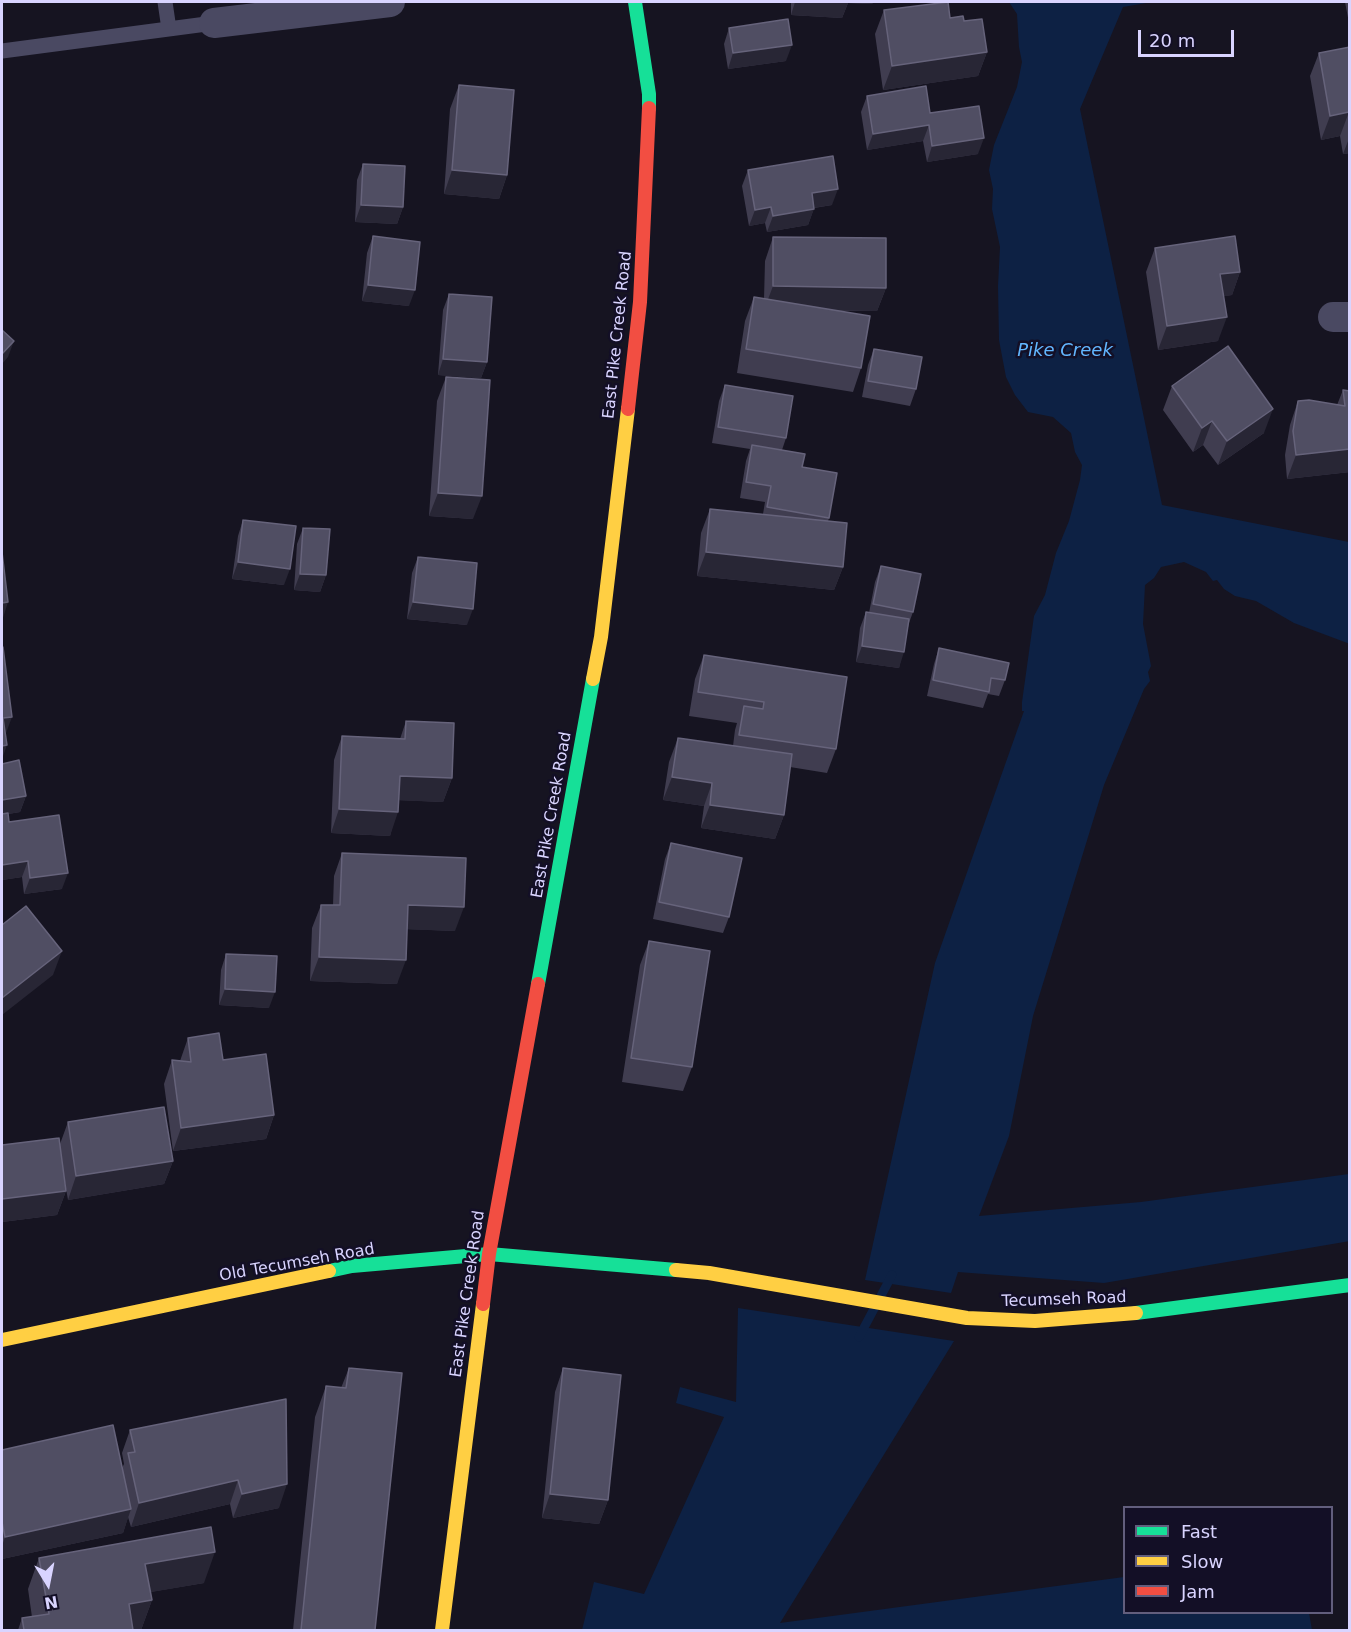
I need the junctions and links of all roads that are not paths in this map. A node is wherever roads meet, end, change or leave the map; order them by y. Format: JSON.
{"nodes":[{"id":1,"x":165,"y":2,"type":"edge"},
{"id":2,"x":390,"y":2,"type":"edge"},
{"id":3,"x":635,"y":2,"type":"edge"},
{"id":4,"x":214,"y":23,"type":"joint"},
{"id":5,"x":170,"y":29,"type":"junction"},
{"id":6,"x":2,"y":51,"type":"edge"},
{"id":7,"x":489,"y":1254,"type":"junction"},
{"id":8,"x":709,"y":1273,"type":"joint"},
{"id":9,"x":1350,"y":1285,"type":"edge"},
{"id":10,"x":2,"y":1340,"type":"edge"},
{"id":11,"x":442,"y":1630,"type":"edge"}],
"edges":[{"from":1,"to":5,"type":"lane"},
{"from":2,"to":4,"type":"street"},
{"from":3,"to":7,"type":"street","name":"East Pike Creek Road"},
{"from":4,"to":5,"type":"lane"},
{"from":5,"to":6,"type":"lane"},
{"from":7,"to":8,"type":"street","name":"Old Tecumseh Road"},
{"from":7,"to":10,"type":"street","name":"Old Tecumseh Road"},
{"from":7,"to":11,"type":"street","name":"East Pike Creek Road"},
{"from":8,"to":9,"type":"street","name":"Tecumseh Road"}]}
